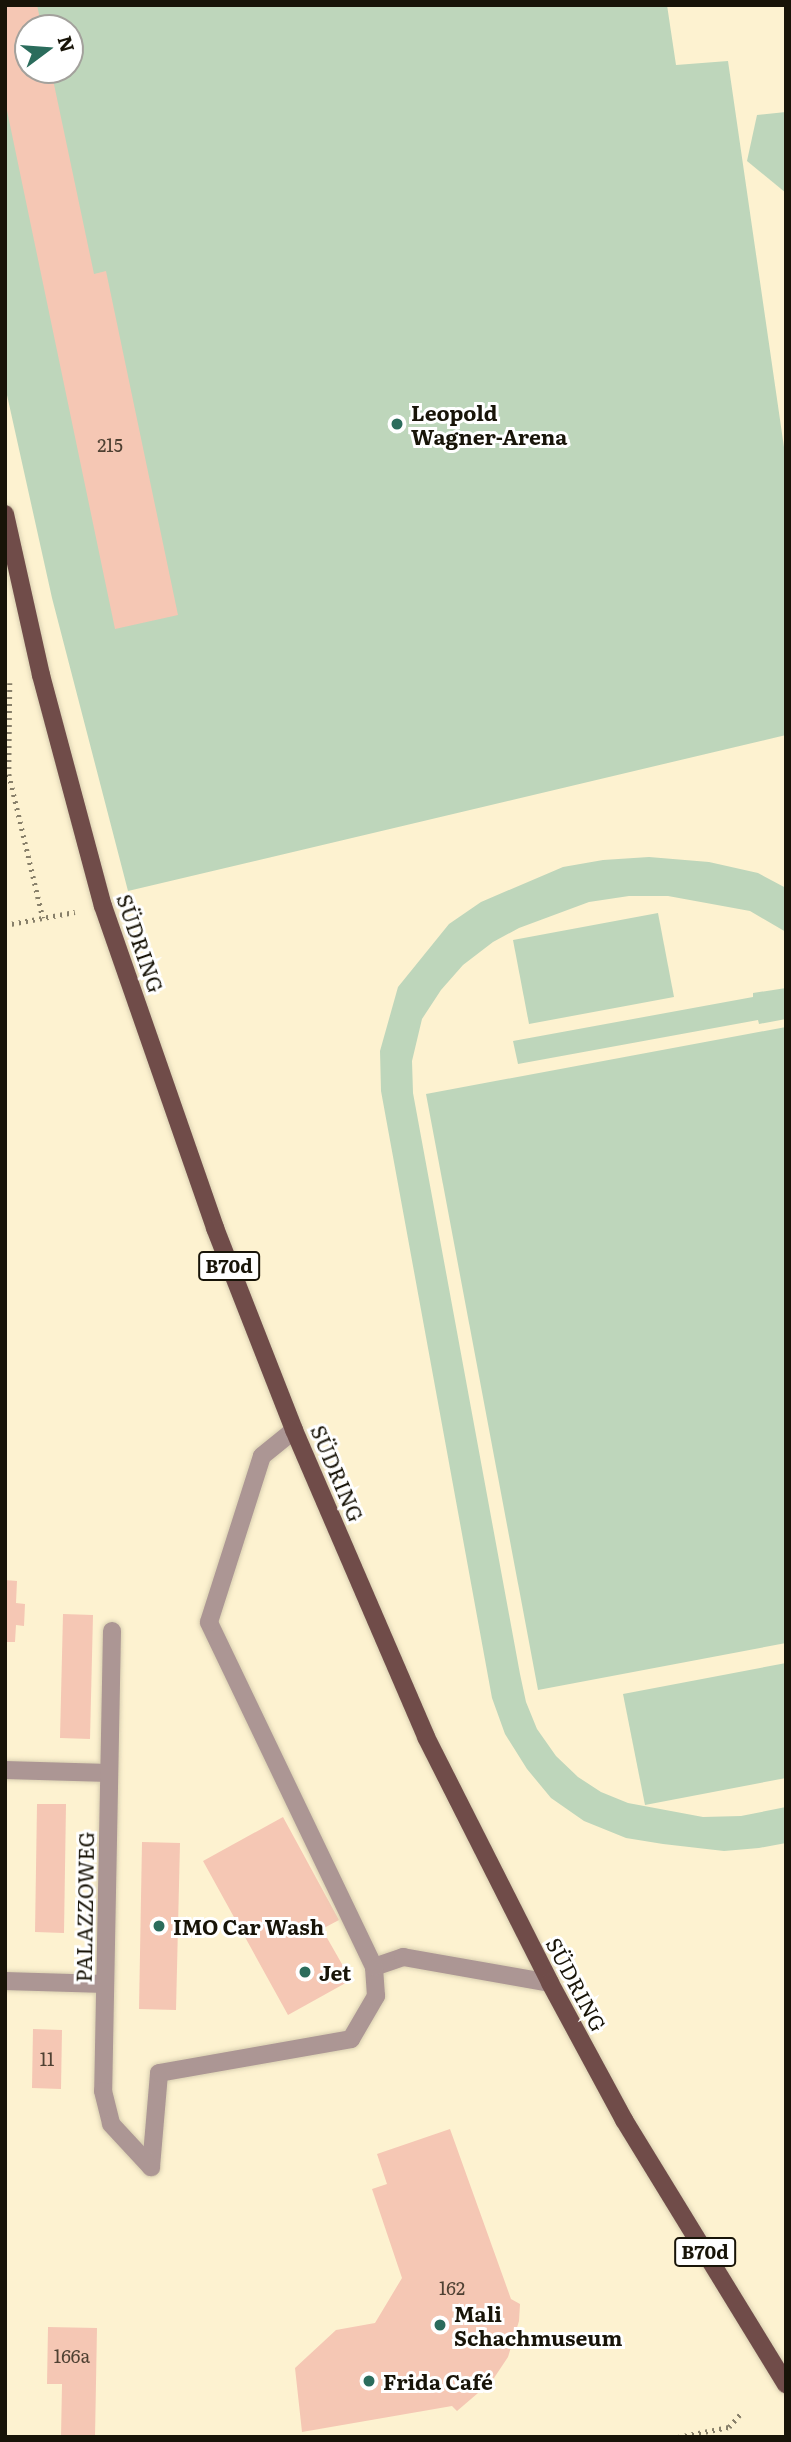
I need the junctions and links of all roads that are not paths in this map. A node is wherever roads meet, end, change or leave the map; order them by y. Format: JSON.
{"nodes":[{"id":1,"x":5,"y":514,"type":"edge"},
{"id":2,"x":294,"y":1430,"type":"junction"},
{"id":3,"x":112,"y":1631,"type":"dead end"},
{"id":4,"x":5,"y":1770,"type":"edge"},
{"id":5,"x":109,"y":1773,"type":"junction"},
{"id":6,"x":374,"y":1967,"type":"junction"},
{"id":7,"x":5,"y":1981,"type":"edge"},
{"id":8,"x":550,"y":1983,"type":"junction"},
{"id":9,"x":105,"y":1984,"type":"junction"},
{"id":10,"x":786,"y":2384,"type":"edge"}],
"edges":[{"from":1,"to":2,"type":"main road","name":"SÜDRING","number":"B70d"},
{"from":2,"to":6,"type":"street"},
{"from":2,"to":8,"type":"main road","name":"SÜDRING","number":"B70d"},
{"from":3,"to":5,"type":"street","name":"PALAZZOWEG"},
{"from":4,"to":5,"type":"street"},
{"from":5,"to":9,"type":"street","name":"PALAZZOWEG"},
{"from":6,"to":8,"type":"street"},
{"from":6,"to":9,"type":"street","name":"PALAZZOWEG"},
{"from":7,"to":9,"type":"street"},
{"from":8,"to":10,"type":"main road","name":"SÜDRING","number":"B70d"}]}
